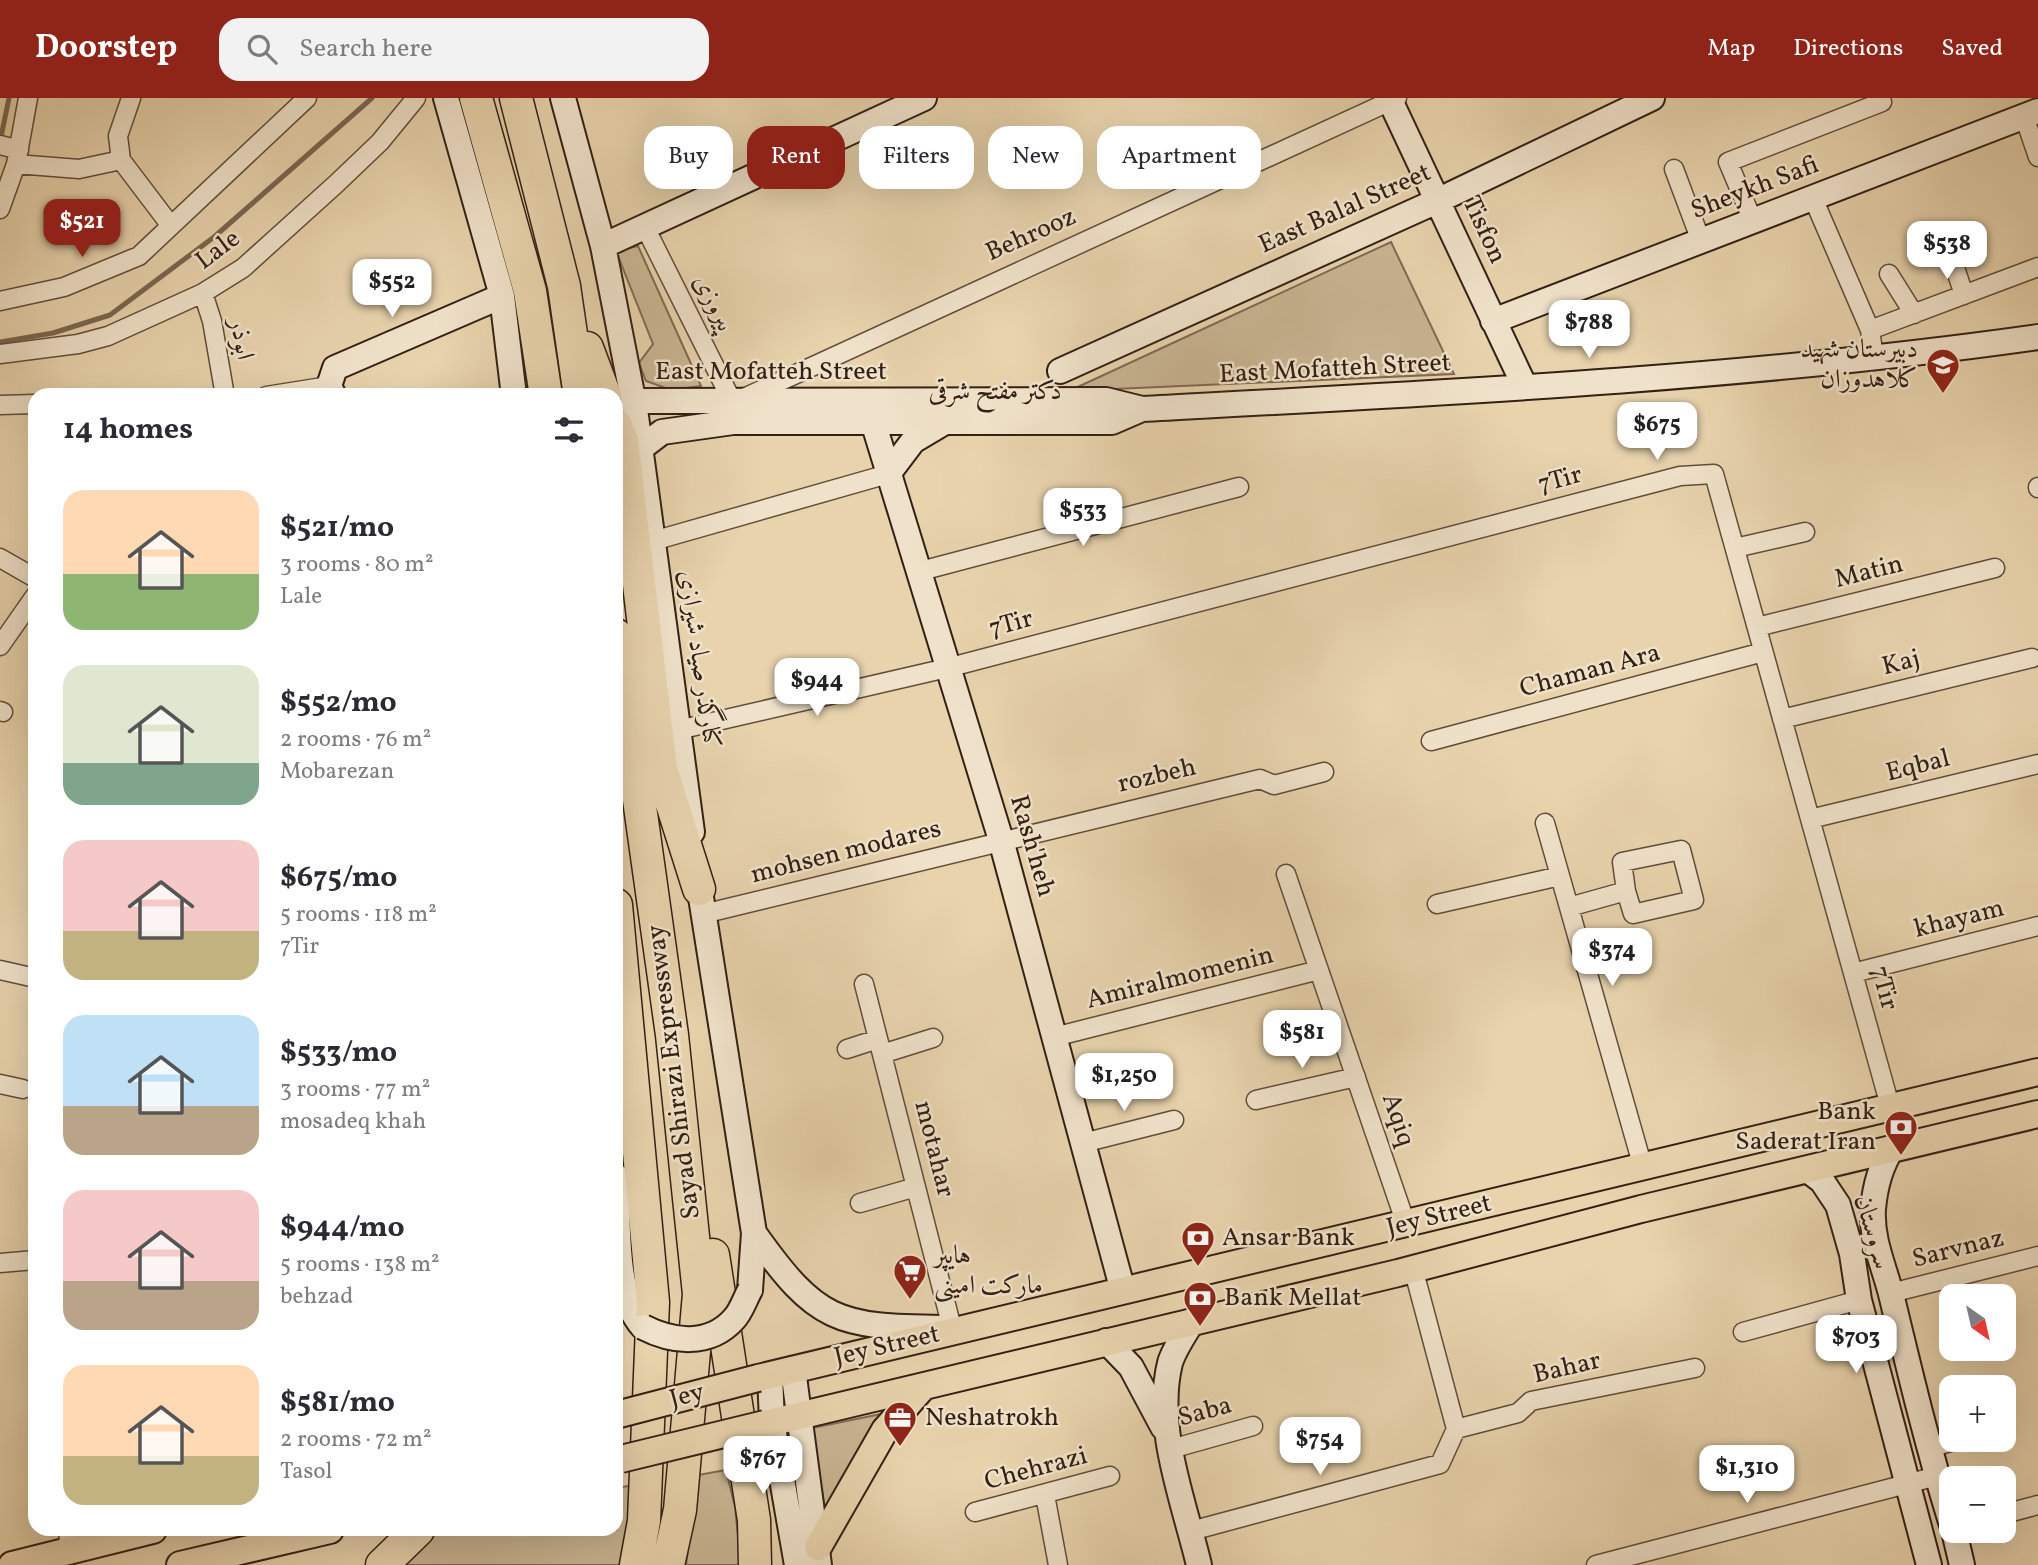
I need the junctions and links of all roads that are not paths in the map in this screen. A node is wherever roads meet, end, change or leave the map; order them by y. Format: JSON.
{"nodes":[{"id":1,"x":28,"y":98,"type":"edge"},
{"id":2,"x":131,"y":98,"type":"edge"},
{"id":3,"x":307,"y":98,"type":"edge"},
{"id":4,"x":416,"y":98,"type":"edge"},
{"id":5,"x":446,"y":98,"type":"edge"},
{"id":6,"x":476,"y":98,"type":"edge"},
{"id":7,"x":516,"y":98,"type":"edge"},
{"id":8,"x":563,"y":98,"type":"edge"},
{"id":9,"x":924,"y":98,"type":"edge"},
{"id":10,"x":1651,"y":98,"type":"edge"},
{"id":11,"x":1392,"y":99,"type":"edge"},
{"id":12,"x":1882,"y":102,"type":"dead end"},
{"id":13,"x":2031,"y":114,"type":"edge"},
{"id":14,"x":0,"y":145,"type":"edge"},
{"id":15,"x":18,"y":157,"type":"junction"},
{"id":16,"x":2038,"y":157,"type":"edge"},
{"id":17,"x":121,"y":160,"type":"junction"},
{"id":18,"x":1674,"y":169,"type":"dead end"},
{"id":19,"x":1813,"y":198,"type":"junction"},
{"id":20,"x":1437,"y":201,"type":"junction"},
{"id":21,"x":0,"y":209,"type":"edge"},
{"id":22,"x":1753,"y":220,"type":"junction"},
{"id":23,"x":171,"y":226,"type":"junction"},
{"id":24,"x":645,"y":227,"type":"junction"},
{"id":25,"x":1946,"y":240,"type":"dead end"},
{"id":26,"x":1700,"y":241,"type":"junction"},
{"id":27,"x":603,"y":246,"type":"junction"},
{"id":28,"x":2038,"y":267,"type":"edge"},
{"id":29,"x":1889,"y":274,"type":"dead end"},
{"id":30,"x":564,"y":286,"type":"junction"},
{"id":31,"x":204,"y":293,"type":"junction"},
{"id":32,"x":516,"y":294,"type":"junction"},
{"id":33,"x":1964,"y":295,"type":"junction"},
{"id":34,"x":0,"y":301,"type":"edge"},
{"id":35,"x":1914,"y":314,"type":"junction"},
{"id":36,"x":1493,"y":321,"type":"junction"},
{"id":37,"x":1870,"y":331,"type":"junction"},
{"id":38,"x":2038,"y":337,"type":"edge"},
{"id":39,"x":0,"y":354,"type":"edge"},
{"id":40,"x":1874,"y":357,"type":"junction"},
{"id":41,"x":1060,"y":371,"type":"dead end"},
{"id":42,"x":1525,"y":387,"type":"junction"},
{"id":43,"x":224,"y":388,"type":"edge"},
{"id":44,"x":332,"y":388,"type":"edge"},
{"id":45,"x":514,"y":388,"type":"edge"},
{"id":46,"x":536,"y":388,"type":"edge"},
{"id":47,"x":544,"y":388,"type":"edge"},
{"id":48,"x":579,"y":388,"type":"edge"},
{"id":49,"x":610,"y":388,"type":"edge"},
{"id":50,"x":616,"y":388,"type":"edge"},
{"id":51,"x":28,"y":404,"type":"edge"},
{"id":52,"x":0,"y":405,"type":"edge"},
{"id":53,"x":623,"y":407,"type":"edge"},
{"id":54,"x":1142,"y":409,"type":"junction"},
{"id":55,"x":870,"y":412,"type":"junction"},
{"id":56,"x":733,"y":413,"type":"junction"},
{"id":57,"x":623,"y":416,"type":"edge"},
{"id":58,"x":945,"y":422,"type":"junction"},
{"id":59,"x":623,"y":448,"type":"edge"},
{"id":60,"x":641,"y":448,"type":"junction"},
{"id":61,"x":888,"y":474,"type":"junction"},
{"id":62,"x":1239,"y":487,"type":"dead end"},
{"id":63,"x":1805,"y":532,"type":"dead end"},
{"id":64,"x":653,"y":541,"type":"junction"},
{"id":65,"x":1735,"y":548,"type":"junction"},
{"id":66,"x":0,"y":558,"type":"edge"},
{"id":67,"x":1995,"y":568,"type":"dead end"},
{"id":68,"x":917,"y":572,"type":"junction"},
{"id":69,"x":28,"y":574,"type":"edge"},
{"id":70,"x":28,"y":606,"type":"edge"},
{"id":71,"x":1757,"y":627,"type":"junction"},
{"id":72,"x":0,"y":646,"type":"edge"},
{"id":73,"x":1763,"y":652,"type":"junction"},
{"id":74,"x":2032,"y":658,"type":"dead end"},
{"id":75,"x":947,"y":668,"type":"junction"},
{"id":76,"x":623,"y":685,"type":"edge"},
{"id":77,"x":1782,"y":719,"type":"junction"},
{"id":78,"x":678,"y":730,"type":"junction"},
{"id":79,"x":1431,"y":741,"type":"dead end"},
{"id":80,"x":2038,"y":764,"type":"edge"},
{"id":81,"x":1324,"y":772,"type":"dead end"},
{"id":82,"x":1810,"y":820,"type":"junction"},
{"id":83,"x":1545,"y":823,"type":"dead end"},
{"id":84,"x":1001,"y":840,"type":"junction"},
{"id":85,"x":1286,"y":874,"type":"dead end"},
{"id":86,"x":1560,"y":876,"type":"junction"},
{"id":87,"x":1626,"y":891,"type":"junction"},
{"id":88,"x":701,"y":902,"type":"junction"},
{"id":89,"x":1437,"y":904,"type":"dead end"},
{"id":90,"x":1569,"y":906,"type":"junction"},
{"id":91,"x":2038,"y":926,"type":"edge"},
{"id":92,"x":0,"y":970,"type":"edge"},
{"id":93,"x":1320,"y":970,"type":"junction"},
{"id":94,"x":1853,"y":973,"type":"junction"},
{"id":95,"x":28,"y":977,"type":"edge"},
{"id":96,"x":623,"y":980,"type":"edge"},
{"id":97,"x":864,"y":984,"type":"dead end"},
{"id":98,"x":672,"y":1034,"type":"junction"},
{"id":99,"x":1054,"y":1037,"type":"junction"},
{"id":100,"x":933,"y":1038,"type":"dead end"},
{"id":101,"x":880,"y":1047,"type":"junction"},
{"id":102,"x":847,"y":1049,"type":"dead end"},
{"id":103,"x":2038,"y":1072,"type":"edge"},
{"id":104,"x":1356,"y":1077,"type":"junction"},
{"id":105,"x":0,"y":1084,"type":"edge"},
{"id":106,"x":23,"y":1089,"type":"dead end"},
{"id":107,"x":1256,"y":1100,"type":"dead end"},
{"id":108,"x":1890,"y":1106,"type":"junction"},
{"id":109,"x":2038,"y":1114,"type":"edge"},
{"id":110,"x":1174,"y":1120,"type":"dead end"},
{"id":111,"x":1083,"y":1143,"type":"junction"},
{"id":112,"x":1892,"y":1149,"type":"junction"},
{"id":113,"x":1642,"y":1164,"type":"junction"},
{"id":114,"x":1806,"y":1169,"type":"junction"},
{"id":115,"x":916,"y":1187,"type":"junction"},
{"id":116,"x":860,"y":1203,"type":"dead end"},
{"id":117,"x":1406,"y":1224,"type":"junction"},
{"id":118,"x":754,"y":1233,"type":"junction"},
{"id":119,"x":2038,"y":1255,"type":"edge"},
{"id":120,"x":28,"y":1261,"type":"edge"},
{"id":121,"x":0,"y":1263,"type":"edge"},
{"id":122,"x":1413,"y":1268,"type":"junction"},
{"id":123,"x":623,"y":1288,"type":"edge"},
{"id":124,"x":1123,"y":1292,"type":"junction"},
{"id":125,"x":1891,"y":1293,"type":"junction"},
{"id":126,"x":1859,"y":1300,"type":"junction"},
{"id":127,"x":1193,"y":1321,"type":"junction"},
{"id":128,"x":959,"y":1328,"type":"junction"},
{"id":129,"x":1743,"y":1332,"type":"dead end"},
{"id":130,"x":1106,"y":1341,"type":"junction"},
{"id":131,"x":1695,"y":1368,"type":"dead end"},
{"id":132,"x":774,"y":1374,"type":"junction"},
{"id":133,"x":922,"y":1388,"type":"junction"},
{"id":134,"x":623,"y":1413,"type":"edge"},
{"id":135,"x":798,"y":1416,"type":"junction"},
{"id":136,"x":769,"y":1423,"type":"junction"},
{"id":137,"x":1253,"y":1426,"type":"dead end"},
{"id":138,"x":1455,"y":1429,"type":"junction"},
{"id":139,"x":1169,"y":1442,"type":"junction"},
{"id":140,"x":1939,"y":1445,"type":"edge"},
{"id":141,"x":1928,"y":1448,"type":"junction"},
{"id":142,"x":623,"y":1459,"type":"edge"},
{"id":143,"x":1110,"y":1476,"type":"dead end"},
{"id":144,"x":1937,"y":1476,"type":"junction"},
{"id":145,"x":1908,"y":1482,"type":"junction"},
{"id":146,"x":1939,"y":1483,"type":"edge"},
{"id":147,"x":1045,"y":1495,"type":"junction"},
{"id":148,"x":2038,"y":1505,"type":"edge"},
{"id":149,"x":2016,"y":1511,"type":"edge"},
{"id":150,"x":975,"y":1512,"type":"dead end"},
{"id":151,"x":1191,"y":1531,"type":"junction"},
{"id":152,"x":102,"y":1536,"type":"edge"},
{"id":153,"x":304,"y":1536,"type":"edge"},
{"id":154,"x":412,"y":1536,"type":"edge"},
{"id":155,"x":68,"y":1540,"type":"edge"},
{"id":156,"x":1957,"y":1543,"type":"edge"},
{"id":157,"x":818,"y":1556,"type":"edge"},
{"id":158,"x":12,"y":1565,"type":"edge"},
{"id":159,"x":180,"y":1565,"type":"edge"},
{"id":160,"x":382,"y":1565,"type":"edge"},
{"id":161,"x":636,"y":1565,"type":"edge"},
{"id":162,"x":668,"y":1565,"type":"edge"},
{"id":163,"x":755,"y":1565,"type":"edge"},
{"id":164,"x":797,"y":1565,"type":"edge"},
{"id":165,"x":1058,"y":1565,"type":"edge"},
{"id":166,"x":1199,"y":1565,"type":"edge"},
{"id":167,"x":1596,"y":1565,"type":"edge"},
{"id":168,"x":1928,"y":1565,"type":"edge"},
{"id":169,"x":1962,"y":1565,"type":"edge"}],
"edges":[{"from":1,"to":15,"type":"street"},
{"from":2,"to":17,"type":"street"},
{"from":3,"to":23,"type":"street","name":"Lale"},
{"from":4,"to":31,"type":"street","name":"Lale"},
{"from":5,"to":32,"type":"street"},
{"from":6,"to":32,"type":"highway"},
{"from":7,"to":30,"type":"highway"},
{"from":8,"to":27,"type":"street","name":"کنارگذر صیاد شیرازی"},
{"from":9,"to":24,"type":"street"},
{"from":10,"to":20,"type":"street","name":"East Balal Street"},
{"from":11,"to":20,"type":"street","name":"Tisfon"},
{"from":11,"to":56,"type":"street","name":"Behrooz"},
{"from":12,"to":22,"type":"street"},
{"from":13,"to":16,"type":"street"},
{"from":13,"to":19,"type":"street","name":"Sheykh Safi"},
{"from":14,"to":15,"type":"street"},
{"from":15,"to":17,"type":"street"},
{"from":15,"to":21,"type":"street"},
{"from":17,"to":23,"type":"street"},
{"from":18,"to":26,"type":"street"},
{"from":19,"to":22,"type":"street","name":"Sheykh Safi"},
{"from":19,"to":37,"type":"street"},
{"from":20,"to":36,"type":"street","name":"Tisfon"},
{"from":20,"to":41,"type":"street","name":"East Balal Street"},
{"from":22,"to":26,"type":"street","name":"Sheykh Safi"},
{"from":23,"to":34,"type":"street","name":"Lale"},
{"from":24,"to":27,"type":"street"},
{"from":24,"to":56,"type":"street","name":"پیروزی"},
{"from":25,"to":33,"type":"street"},
{"from":26,"to":36,"type":"street","name":"Sheykh Safi"},
{"from":27,"to":50,"type":"street","name":"کنارگذر صیاد شیرازی"},
{"from":28,"to":33,"type":"street"},
{"from":29,"to":35,"type":"street"},
{"from":30,"to":48,"type":"highway"},
{"from":30,"to":49,"type":"highway"},
{"from":31,"to":39,"type":"street","name":"Lale"},
{"from":31,"to":43,"type":"street","name":"ابوذر"},
{"from":32,"to":44,"type":"street"},
{"from":32,"to":45,"type":"street"},
{"from":32,"to":46,"type":"highway"},
{"from":32,"to":47,"type":"highway"},
{"from":33,"to":35,"type":"street"},
{"from":35,"to":37,"type":"street"},
{"from":36,"to":42,"type":"street","name":"Tisfon"},
{"from":37,"to":40,"type":"street"},
{"from":38,"to":40,"type":"street","name":"East Mofatteh Street"},
{"from":40,"to":42,"type":"street","name":"East Mofatteh Street"},
{"from":42,"to":54,"type":"street","name":"East Mofatteh Street"},
{"from":51,"to":52,"type":"street"},
{"from":53,"to":56,"type":"street","name":"East Mofatteh Street"},
{"from":54,"to":55,"type":"street","name":"East Mofatteh Street"},
{"from":54,"to":58,"type":"street","name":"دکتر مفتح شرقی"},
{"from":55,"to":56,"type":"street","name":"دکتر مفتح شرقی"},
{"from":55,"to":58,"type":"street","name":"دکتر مفتح شرقی"},
{"from":55,"to":61,"type":"street","name":"Rash'heh"},
{"from":56,"to":60,"type":"street","name":"دکتر مفتح شرقی"},
{"from":57,"to":60,"type":"street","name":"کنارگذر صیاد شیرازی"},
{"from":58,"to":61,"type":"street"},
{"from":59,"to":88,"type":"highway"},
{"from":60,"to":64,"type":"street","name":"کنارگذر صیاد شیرازی"},
{"from":61,"to":64,"type":"street"},
{"from":61,"to":68,"type":"street","name":"Rash'heh"},
{"from":62,"to":68,"type":"street"},
{"from":63,"to":65,"type":"street"},
{"from":64,"to":78,"type":"street","name":"کنارگذر صیاد شیرازی"},
{"from":65,"to":71,"type":"street","name":"7Tir"},
{"from":65,"to":75,"type":"street","name":"7Tir"},
{"from":66,"to":69,"type":"street"},
{"from":67,"to":71,"type":"street","name":"Matin"},
{"from":68,"to":75,"type":"street","name":"Rash'heh"},
{"from":70,"to":72,"type":"street"},
{"from":71,"to":73,"type":"street","name":"7Tir"},
{"from":73,"to":77,"type":"street","name":"7Tir"},
{"from":73,"to":79,"type":"street","name":"Chaman Ara"},
{"from":74,"to":77,"type":"street","name":"Kaj"},
{"from":75,"to":78,"type":"street"},
{"from":75,"to":84,"type":"street","name":"Rash'heh"},
{"from":76,"to":98,"type":"highway","name":"Sayad Shirazi Expressway"},
{"from":77,"to":82,"type":"street","name":"7Tir"},
{"from":78,"to":88,"type":"street","name":"کنارگذر صیاد شیرازی"},
{"from":80,"to":82,"type":"street","name":"Eqbal"},
{"from":81,"to":84,"type":"street","name":"rozbeh"},
{"from":82,"to":94,"type":"street","name":"7Tir"},
{"from":83,"to":86,"type":"street"},
{"from":84,"to":88,"type":"street","name":"mohsen modares"},
{"from":84,"to":99,"type":"street","name":"Rash'heh"},
{"from":85,"to":93,"type":"street","name":"Aqiq"},
{"from":86,"to":89,"type":"street"},
{"from":86,"to":90,"type":"street"},
{"from":87,"to":87,"type":"street"},
{"from":87,"to":90,"type":"street"},
{"from":88,"to":118,"type":"street","name":"کنارگذر صیاد شیرازی"},
{"from":90,"to":113,"type":"street"},
{"from":91,"to":94,"type":"street","name":"khayam"},
{"from":92,"to":95,"type":"street"},
{"from":93,"to":99,"type":"street","name":"Amiralmomenin"},
{"from":93,"to":104,"type":"street","name":"Aqiq"},
{"from":94,"to":108,"type":"street","name":"7Tir"},
{"from":96,"to":161,"type":"highway","name":"Sayad Shirazi Expressway"},
{"from":97,"to":101,"type":"street","name":"motahar"},
{"from":98,"to":162,"type":"highway","name":"Sayad Shirazi Expressway"},
{"from":98,"to":163,"type":"highway"},
{"from":99,"to":111,"type":"street","name":"Rash'heh"},
{"from":100,"to":101,"type":"street"},
{"from":101,"to":102,"type":"street"},
{"from":101,"to":115,"type":"street","name":"motahar"},
{"from":103,"to":108,"type":"main road","name":"Jey Street"},
{"from":104,"to":107,"type":"street"},
{"from":104,"to":117,"type":"street","name":"Aqiq"},
{"from":105,"to":106,"type":"street"},
{"from":108,"to":113,"type":"main road","name":"Jey Street"},
{"from":109,"to":112,"type":"main road","name":"Jey Street"},
{"from":110,"to":111,"type":"street"},
{"from":111,"to":124,"type":"street","name":"Rash'heh"},
{"from":112,"to":114,"type":"main road","name":"Jey Street"},
{"from":112,"to":125,"type":"street","name":"سروستان"},
{"from":113,"to":117,"type":"main road","name":"Jey Street"},
{"from":114,"to":122,"type":"main road","name":"Jey Street"},
{"from":114,"to":126,"type":"street","name":"سروستان"},
{"from":115,"to":116,"type":"street"},
{"from":115,"to":128,"type":"street","name":"motahar"},
{"from":117,"to":124,"type":"main road","name":"Jey Street"},
{"from":118,"to":123,"type":"street","name":"کنارگذر صیاد شیرازی","bridge":true},
{"from":118,"to":128,"type":"street"},
{"from":119,"to":125,"type":"street","name":"Sarvnaz"},
{"from":120,"to":121,"type":"street"},
{"from":122,"to":127,"type":"main road","name":"Jey Street"},
{"from":122,"to":138,"type":"street"},
{"from":124,"to":128,"type":"main road","name":"Jey Street"},
{"from":125,"to":141,"type":"street","name":"سروستان"},
{"from":126,"to":129,"type":"street"},
{"from":126,"to":145,"type":"street","name":"سروستان"},
{"from":127,"to":130,"type":"main road","name":"Jey Street"},
{"from":127,"to":139,"type":"street"},
{"from":128,"to":132,"type":"main road","name":"Jey Street"},
{"from":130,"to":133,"type":"main road","name":"Jey Street"},
{"from":130,"to":139,"type":"street"},
{"from":131,"to":138,"type":"street","name":"Bahar"},
{"from":132,"to":134,"type":"main road","name":"Jey","bridge":true},
{"from":132,"to":135,"type":"street"},
{"from":132,"to":136,"type":"street"},
{"from":133,"to":135,"type":"main road","name":"Jey Street"},
{"from":133,"to":157,"type":"main road"},
{"from":135,"to":136,"type":"main road","name":"Jey Street"},
{"from":135,"to":157,"type":"street"},
{"from":136,"to":142,"type":"main road","name":"Jey","bridge":true},
{"from":136,"to":164,"type":"street"},
{"from":137,"to":139,"type":"street","name":"Saba"},
{"from":138,"to":151,"type":"street"},
{"from":139,"to":151,"type":"street"},
{"from":140,"to":141,"type":"street"},
{"from":141,"to":144,"type":"street","name":"سروستان"},
{"from":143,"to":147,"type":"street","name":"Chehrazi"},
{"from":144,"to":145,"type":"street"},
{"from":144,"to":146,"type":"street","name":"سروستان"},
{"from":145,"to":167,"type":"street"},
{"from":145,"to":168,"type":"street","name":"سروستان"},
{"from":147,"to":150,"type":"street","name":"Chehrazi"},
{"from":147,"to":165,"type":"street"},
{"from":148,"to":149,"type":"street"},
{"from":151,"to":166,"type":"street"},
{"from":152,"to":155,"type":"main road"},
{"from":153,"to":159,"type":"main road"},
{"from":154,"to":160,"type":"highway"},
{"from":155,"to":158,"type":"main road"},
{"from":156,"to":169,"type":"street"}]}
